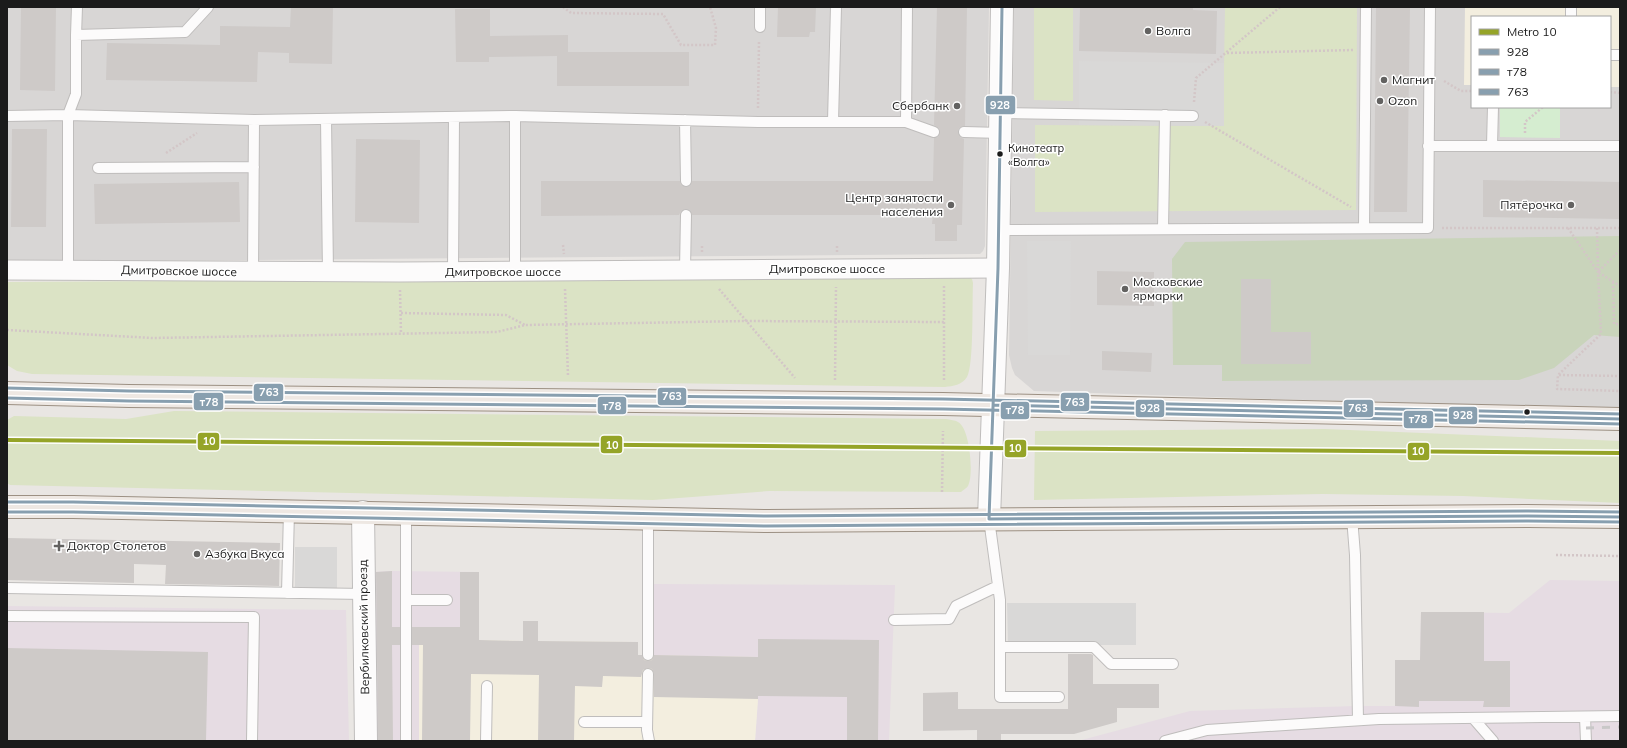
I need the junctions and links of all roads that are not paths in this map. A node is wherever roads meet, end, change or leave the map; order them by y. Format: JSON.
{"nodes":[{"id":1,"x":77,"y":7,"type":"edge"},
{"id":2,"x":208,"y":7,"type":"edge"},
{"id":3,"x":760,"y":7,"type":"edge"},
{"id":4,"x":836,"y":7,"type":"edge"},
{"id":5,"x":907,"y":7,"type":"edge"},
{"id":6,"x":1002,"y":7,"type":"edge"},
{"id":7,"x":1366,"y":7,"type":"edge"},
{"id":8,"x":1430,"y":7,"type":"edge"},
{"id":9,"x":760,"y":27,"type":"road end"},
{"id":10,"x":76,"y":35,"type":"junction"},
{"id":11,"x":1493,"y":108,"type":"edge"},
{"id":12,"x":68,"y":115,"type":"junction"},
{"id":13,"x":1165,"y":115,"type":"junction"},
{"id":14,"x":7,"y":116,"type":"edge"},
{"id":15,"x":515,"y":116,"type":"junction"},
{"id":16,"x":1193,"y":116,"type":"road end"},
{"id":17,"x":454,"y":117,"type":"junction"},
{"id":18,"x":326,"y":119,"type":"junction"},
{"id":19,"x":254,"y":120,"type":"junction"},
{"id":20,"x":685,"y":120,"type":"junction"},
{"id":21,"x":833,"y":122,"type":"junction"},
{"id":22,"x":906,"y":122,"type":"junction"},
{"id":23,"x":1001,"y":123,"type":"junction"},
{"id":24,"x":934,"y":132,"type":"dead end"},
{"id":25,"x":964,"y":132,"type":"dead end"},
{"id":26,"x":1492,"y":145,"type":"junction"},
{"id":27,"x":1428,"y":146,"type":"junction"},
{"id":28,"x":1620,"y":146,"type":"edge"},
{"id":29,"x":254,"y":167,"type":"junction"},
{"id":30,"x":98,"y":168,"type":"dead end"},
{"id":31,"x":686,"y":181,"type":"dead end"},
{"id":32,"x":686,"y":215,"type":"dead end"},
{"id":33,"x":1364,"y":227,"type":"junction"},
{"id":34,"x":1164,"y":228,"type":"junction"},
{"id":35,"x":999,"y":230,"type":"junction"},
{"id":36,"x":998,"y":268,"type":"junction"},
{"id":37,"x":7,"y":270,"type":"edge"},
{"id":38,"x":68,"y":270,"type":"junction"},
{"id":39,"x":694,"y":270,"type":"junction"},
{"id":40,"x":253,"y":272,"type":"junction"},
{"id":41,"x":328,"y":272,"type":"junction"},
{"id":42,"x":453,"y":272,"type":"junction"},
{"id":43,"x":515,"y":272,"type":"junction"},
{"id":44,"x":7,"y":393,"type":"edge"},
{"id":45,"x":993,"y":405,"type":"junction"},
{"id":46,"x":1620,"y":419,"type":"edge"},
{"id":47,"x":7,"y":507,"type":"edge"},
{"id":48,"x":288,"y":511,"type":"junction"},
{"id":49,"x":363,"y":512,"type":"junction"},
{"id":50,"x":406,"y":514,"type":"junction"},
{"id":51,"x":1352,"y":517,"type":"junction"},
{"id":52,"x":648,"y":518,"type":"junction"},
{"id":53,"x":1620,"y":518,"type":"edge"},
{"id":54,"x":989,"y":519,"type":"junction"},
{"id":55,"x":998,"y":586,"type":"junction"},
{"id":56,"x":7,"y":588,"type":"edge"},
{"id":57,"x":287,"y":593,"type":"junction"},
{"id":58,"x":364,"y":594,"type":"junction"},
{"id":59,"x":406,"y":600,"type":"junction"},
{"id":60,"x":447,"y":600,"type":"dead end"},
{"id":61,"x":7,"y":616,"type":"edge"},
{"id":62,"x":894,"y":620,"type":"dead end"},
{"id":63,"x":1000,"y":647,"type":"junction"},
{"id":64,"x":648,"y":655,"type":"dead end"},
{"id":65,"x":1173,"y":664,"type":"dead end"},
{"id":66,"x":648,"y":674,"type":"dead end"},
{"id":67,"x":487,"y":686,"type":"dead end"},
{"id":68,"x":1059,"y":697,"type":"dead end"},
{"id":69,"x":1620,"y":716,"type":"edge"},
{"id":70,"x":1585,"y":717,"type":"junction"},
{"id":71,"x":1473,"y":718,"type":"junction"},
{"id":72,"x":1358,"y":720,"type":"junction"},
{"id":73,"x":584,"y":722,"type":"dead end"},
{"id":74,"x":647,"y":722,"type":"junction"},
{"id":75,"x":252,"y":741,"type":"edge"},
{"id":76,"x":366,"y":741,"type":"edge"},
{"id":77,"x":406,"y":741,"type":"edge"},
{"id":78,"x":486,"y":741,"type":"edge"},
{"id":79,"x":649,"y":741,"type":"edge"},
{"id":80,"x":1165,"y":741,"type":"edge"},
{"id":81,"x":1493,"y":741,"type":"edge"},
{"id":82,"x":1586,"y":741,"type":"edge"}],
"edges":[{"from":1,"to":10,"type":"lane"},
{"from":2,"to":10,"type":"lane"},
{"from":3,"to":9,"type":"lane"},
{"from":4,"to":21,"type":"lane"},
{"from":5,"to":22,"type":"lane"},
{"from":6,"to":23,"type":"street"},
{"from":7,"to":33,"type":"lane"},
{"from":8,"to":27,"type":"lane"},
{"from":10,"to":12,"type":"lane"},
{"from":11,"to":26,"type":"lane"},
{"from":12,"to":14,"type":"lane"},
{"from":12,"to":19,"type":"lane"},
{"from":12,"to":38,"type":"lane"},
{"from":13,"to":16,"type":"lane"},
{"from":13,"to":23,"type":"lane"},
{"from":13,"to":34,"type":"lane"},
{"from":15,"to":17,"type":"lane"},
{"from":15,"to":20,"type":"lane"},
{"from":15,"to":43,"type":"lane"},
{"from":17,"to":18,"type":"lane"},
{"from":17,"to":42,"type":"lane"},
{"from":18,"to":19,"type":"lane"},
{"from":18,"to":41,"type":"lane"},
{"from":19,"to":29,"type":"lane"},
{"from":20,"to":21,"type":"lane"},
{"from":20,"to":31,"type":"lane"},
{"from":21,"to":22,"type":"lane"},
{"from":22,"to":24,"type":"lane"},
{"from":23,"to":25,"type":"lane"},
{"from":23,"to":35,"type":"street"},
{"from":26,"to":27,"type":"lane"},
{"from":26,"to":28,"type":"lane"},
{"from":27,"to":33,"type":"lane"},
{"from":29,"to":30,"type":"lane"},
{"from":29,"to":40,"type":"lane"},
{"from":32,"to":39,"type":"lane"},
{"from":33,"to":34,"type":"lane"},
{"from":34,"to":35,"type":"lane"},
{"from":35,"to":36,"type":"street"},
{"from":36,"to":39,"type":"street","name":"Дмитровское шоссе"},
{"from":36,"to":45,"type":"street"},
{"from":37,"to":38,"type":"street","name":"Дмитровское шоссе"},
{"from":38,"to":40,"type":"street","name":"Дмитровское шоссе"},
{"from":39,"to":43,"type":"street","name":"Дмитровское шоссе"},
{"from":40,"to":41,"type":"street","name":"Дмитровское шоссе"},
{"from":41,"to":42,"type":"street","name":"Дмитровское шоссе"},
{"from":42,"to":43,"type":"street","name":"Дмитровское шоссе"},
{"from":44,"to":45,"type":"main road"},
{"from":45,"to":46,"type":"main road"},
{"from":45,"to":54,"type":"street"},
{"from":47,"to":48,"type":"main road"},
{"from":48,"to":49,"type":"main road"},
{"from":48,"to":57,"type":"lane"},
{"from":49,"to":50,"type":"main road"},
{"from":49,"to":58,"type":"street","name":"Вербилковский проезд"},
{"from":50,"to":52,"type":"main road"},
{"from":50,"to":59,"type":"lane"},
{"from":51,"to":53,"type":"main road"},
{"from":51,"to":54,"type":"main road"},
{"from":51,"to":72,"type":"lane"},
{"from":52,"to":54,"type":"main road"},
{"from":52,"to":64,"type":"lane"},
{"from":54,"to":55,"type":"lane"},
{"from":55,"to":62,"type":"lane"},
{"from":55,"to":63,"type":"lane"},
{"from":56,"to":57,"type":"lane"},
{"from":57,"to":58,"type":"lane"},
{"from":58,"to":76,"type":"street","name":"Вербилковский проезд"},
{"from":59,"to":60,"type":"lane"},
{"from":59,"to":77,"type":"lane"},
{"from":61,"to":75,"type":"lane"},
{"from":63,"to":65,"type":"lane"},
{"from":63,"to":68,"type":"lane"},
{"from":66,"to":74,"type":"lane"},
{"from":67,"to":78,"type":"lane"},
{"from":69,"to":70,"type":"lane"},
{"from":70,"to":71,"type":"lane"},
{"from":70,"to":82,"type":"lane"},
{"from":71,"to":72,"type":"lane"},
{"from":71,"to":81,"type":"lane"},
{"from":72,"to":80,"type":"lane"},
{"from":73,"to":74,"type":"lane"},
{"from":74,"to":79,"type":"lane"}]}
